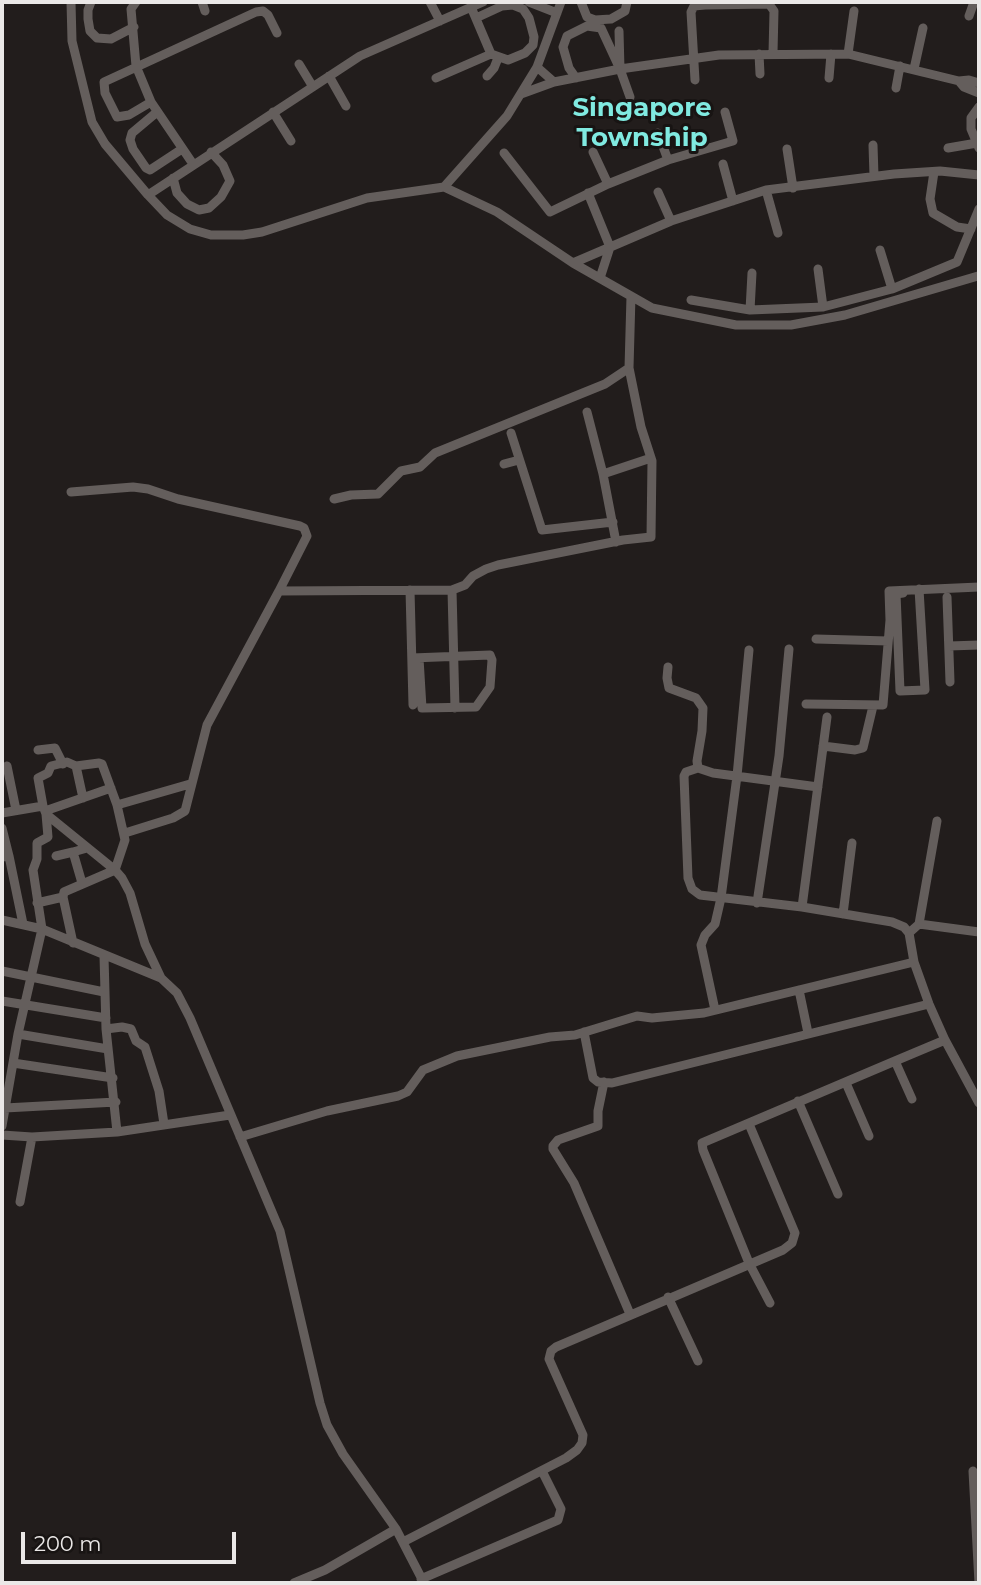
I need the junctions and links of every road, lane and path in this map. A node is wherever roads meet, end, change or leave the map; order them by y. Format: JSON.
{"nodes":[{"id":1,"x":71,"y":2,"type":"edge"},
{"id":2,"x":91,"y":2,"type":"edge"},
{"id":3,"x":134,"y":2,"type":"edge"},
{"id":4,"x":430,"y":2,"type":"edge"},
{"id":5,"x":483,"y":2,"type":"edge"},
{"id":6,"x":529,"y":2,"type":"edge"},
{"id":7,"x":561,"y":2,"type":"edge"},
{"id":8,"x":581,"y":2,"type":"edge"},
{"id":9,"x":627,"y":2,"type":"edge"},
{"id":10,"x":974,"y":2,"type":"edge"},
{"id":11,"x":705,"y":3,"type":"edge"},
{"id":12,"x":471,"y":7,"type":"junction"},
{"id":13,"x":854,"y":11,"type":"dead end"},
{"id":14,"x":558,"y":13,"type":"junction"},
{"id":15,"x":969,"y":16,"type":"dead end"},
{"id":16,"x":476,"y":18,"type":"junction"},
{"id":17,"x":440,"y":21,"type":"junction"},
{"id":18,"x":134,"y":27,"type":"junction"},
{"id":19,"x":923,"y":28,"type":"dead end"},
{"id":20,"x":619,"y":31,"type":"dead end"},
{"id":21,"x":277,"y":33,"type":"dead end"},
{"id":22,"x":774,"y":53,"type":"junction"},
{"id":23,"x":760,"y":54,"type":"junction"},
{"id":24,"x":831,"y":54,"type":"junction"},
{"id":25,"x":848,"y":54,"type":"junction"},
{"id":26,"x":494,"y":56,"type":"junction"},
{"id":27,"x":694,"y":58,"type":"junction"},
{"id":28,"x":299,"y":64,"type":"dead end"},
{"id":29,"x":136,"y":66,"type":"junction"},
{"id":30,"x":900,"y":66,"type":"junction"},
{"id":31,"x":537,"y":67,"type":"junction"},
{"id":32,"x":620,"y":69,"type":"junction"},
{"id":33,"x":915,"y":69,"type":"junction"},
{"id":34,"x":760,"y":74,"type":"dead end"},
{"id":35,"x":329,"y":76,"type":"junction"},
{"id":36,"x":487,"y":76,"type":"dead end"},
{"id":37,"x":436,"y":78,"type":"dead end"},
{"id":38,"x":576,"y":78,"type":"junction"},
{"id":39,"x":829,"y":78,"type":"dead end"},
{"id":40,"x":695,"y":80,"type":"dead end"},
{"id":41,"x":959,"y":81,"type":"junction"},
{"id":42,"x":554,"y":82,"type":"junction"},
{"id":43,"x":979,"y":83,"type":"edge"},
{"id":44,"x":313,"y":87,"type":"junction"},
{"id":45,"x":896,"y":88,"type":"dead end"},
{"id":46,"x":979,"y":93,"type":"edge"},
{"id":47,"x":521,"y":94,"type":"junction"},
{"id":48,"x":630,"y":97,"type":"dead end"},
{"id":49,"x":151,"y":102,"type":"junction"},
{"id":50,"x":346,"y":106,"type":"dead end"},
{"id":51,"x":979,"y":107,"type":"edge"},
{"id":52,"x":157,"y":112,"type":"junction"},
{"id":53,"x":273,"y":112,"type":"junction"},
{"id":54,"x":725,"y":112,"type":"dead end"},
{"id":55,"x":658,"y":133,"type":"dead end"},
{"id":56,"x":291,"y":141,"type":"dead end"},
{"id":57,"x":873,"y":145,"type":"dead end"},
{"id":58,"x":978,"y":146,"type":"edge"},
{"id":59,"x":948,"y":148,"type":"dead end"},
{"id":60,"x":182,"y":149,"type":"junction"},
{"id":61,"x":787,"y":149,"type":"dead end"},
{"id":62,"x":211,"y":152,"type":"junction"},
{"id":63,"x":593,"y":152,"type":"dead end"},
{"id":64,"x":504,"y":153,"type":"dead end"},
{"id":65,"x":668,"y":160,"type":"junction"},
{"id":66,"x":193,"y":164,"type":"junction"},
{"id":67,"x":723,"y":164,"type":"dead end"},
{"id":68,"x":934,"y":172,"type":"junction"},
{"id":69,"x":979,"y":175,"type":"edge"},
{"id":70,"x":874,"y":176,"type":"junction"},
{"id":71,"x":173,"y":178,"type":"junction"},
{"id":72,"x":608,"y":184,"type":"junction"},
{"id":73,"x":444,"y":187,"type":"junction"},
{"id":74,"x":793,"y":188,"type":"junction"},
{"id":75,"x":766,"y":190,"type":"junction"},
{"id":76,"x":658,"y":192,"type":"dead end"},
{"id":77,"x":587,"y":193,"type":"junction"},
{"id":78,"x":148,"y":194,"type":"junction"},
{"id":79,"x":733,"y":201,"type":"junction"},
{"id":80,"x":979,"y":209,"type":"edge"},
{"id":81,"x":671,"y":221,"type":"junction"},
{"id":82,"x":971,"y":229,"type":"junction"},
{"id":83,"x":778,"y":233,"type":"dead end"},
{"id":84,"x":610,"y":247,"type":"junction"},
{"id":85,"x":880,"y":250,"type":"dead end"},
{"id":86,"x":573,"y":263,"type":"junction"},
{"id":87,"x":818,"y":269,"type":"dead end"},
{"id":88,"x":752,"y":272,"type":"dead end"},
{"id":89,"x":979,"y":276,"type":"edge"},
{"id":90,"x":600,"y":278,"type":"junction"},
{"id":91,"x":892,"y":289,"type":"junction"},
{"id":92,"x":631,"y":296,"type":"junction"},
{"id":93,"x":691,"y":300,"type":"dead end"},
{"id":94,"x":823,"y":307,"type":"junction"},
{"id":95,"x":750,"y":310,"type":"junction"},
{"id":96,"x":629,"y":368,"type":"junction"},
{"id":97,"x":587,"y":412,"type":"dead end"},
{"id":98,"x":510,"y":433,"type":"dead end"},
{"id":99,"x":650,"y":458,"type":"junction"},
{"id":100,"x":519,"y":460,"type":"junction"},
{"id":101,"x":504,"y":464,"type":"dead end"},
{"id":102,"x":603,"y":474,"type":"junction"},
{"id":103,"x":71,"y":492,"type":"dead end"},
{"id":104,"x":334,"y":499,"type":"dead end"},
{"id":105,"x":612,"y":522,"type":"junction"},
{"id":106,"x":616,"y":542,"type":"junction"},
{"id":107,"x":979,"y":587,"type":"edge"},
{"id":108,"x":411,"y":590,"type":"junction"},
{"id":109,"x":452,"y":590,"type":"junction"},
{"id":110,"x":919,"y":590,"type":"junction"},
{"id":111,"x":279,"y":591,"type":"junction"},
{"id":112,"x":947,"y":597,"type":"dead end"},
{"id":113,"x":816,"y":639,"type":"dead end"},
{"id":114,"x":888,"y":641,"type":"junction"},
{"id":115,"x":979,"y":645,"type":"edge"},
{"id":116,"x":949,"y":646,"type":"junction"},
{"id":117,"x":789,"y":649,"type":"dead end"},
{"id":118,"x":749,"y":650,"type":"dead end"},
{"id":119,"x":454,"y":656,"type":"junction"},
{"id":120,"x":416,"y":658,"type":"junction"},
{"id":121,"x":668,"y":667,"type":"dead end"},
{"id":122,"x":950,"y":682,"type":"dead end"},
{"id":123,"x":806,"y":704,"type":"dead end"},
{"id":124,"x":413,"y":705,"type":"dead end"},
{"id":125,"x":873,"y":706,"type":"junction"},
{"id":126,"x":455,"y":708,"type":"junction"},
{"id":127,"x":827,"y":717,"type":"dead end"},
{"id":128,"x":823,"y":746,"type":"junction"},
{"id":129,"x":38,"y":750,"type":"dead end"},
{"id":130,"x":62,"y":764,"type":"junction"},
{"id":131,"x":6,"y":766,"type":"dead end"},
{"id":132,"x":76,"y":766,"type":"junction"},
{"id":133,"x":698,"y":768,"type":"junction"},
{"id":134,"x":737,"y":776,"type":"junction"},
{"id":135,"x":776,"y":781,"type":"junction"},
{"id":136,"x":190,"y":784,"type":"junction"},
{"id":137,"x":818,"y":787,"type":"junction"},
{"id":138,"x":111,"y":788,"type":"junction"},
{"id":139,"x":83,"y":798,"type":"junction"},
{"id":140,"x":117,"y":805,"type":"junction"},
{"id":141,"x":16,"y":810,"type":"junction"},
{"id":142,"x":45,"y":810,"type":"junction"},
{"id":143,"x":2,"y":813,"type":"edge"},
{"id":144,"x":937,"y":821,"type":"dead end"},
{"id":145,"x":2,"y":828,"type":"edge"},
{"id":146,"x":125,"y":833,"type":"junction"},
{"id":147,"x":852,"y":843,"type":"dead end"},
{"id":148,"x":87,"y":848,"type":"junction"},
{"id":149,"x":73,"y":852,"type":"junction"},
{"id":150,"x":5,"y":856,"type":"edge"},
{"id":151,"x":56,"y":856,"type":"dead end"},
{"id":152,"x":33,"y":870,"type":"junction"},
{"id":153,"x":115,"y":870,"type":"junction"},
{"id":154,"x":13,"y":874,"type":"junction"},
{"id":155,"x":82,"y":883,"type":"junction"},
{"id":156,"x":63,"y":897,"type":"junction"},
{"id":157,"x":721,"y":898,"type":"junction"},
{"id":158,"x":37,"y":903,"type":"junction"},
{"id":159,"x":757,"y":903,"type":"junction"},
{"id":160,"x":802,"y":907,"type":"junction"},
{"id":161,"x":843,"y":914,"type":"junction"},
{"id":162,"x":2,"y":920,"type":"edge"},
{"id":163,"x":23,"y":924,"type":"junction"},
{"id":164,"x":919,"y":924,"type":"junction"},
{"id":165,"x":42,"y":929,"type":"junction"},
{"id":166,"x":979,"y":932,"type":"edge"},
{"id":167,"x":909,"y":933,"type":"junction"},
{"id":168,"x":74,"y":943,"type":"junction"},
{"id":169,"x":104,"y":956,"type":"junction"},
{"id":170,"x":914,"y":962,"type":"junction"},
{"id":171,"x":2,"y":971,"type":"edge"},
{"id":172,"x":31,"y":976,"type":"junction"},
{"id":173,"x":162,"y":978,"type":"junction"},
{"id":174,"x":799,"y":990,"type":"junction"},
{"id":175,"x":104,"y":992,"type":"junction"},
{"id":176,"x":2,"y":1001,"type":"edge"},
{"id":177,"x":929,"y":1004,"type":"junction"},
{"id":178,"x":24,"y":1005,"type":"junction"},
{"id":179,"x":715,"y":1010,"type":"junction"},
{"id":180,"x":106,"y":1018,"type":"junction"},
{"id":181,"x":106,"y":1029,"type":"junction"},
{"id":182,"x":584,"y":1032,"type":"junction"},
{"id":183,"x":808,"y":1033,"type":"junction"},
{"id":184,"x":18,"y":1034,"type":"junction"},
{"id":185,"x":945,"y":1040,"type":"junction"},
{"id":186,"x":108,"y":1049,"type":"junction"},
{"id":187,"x":895,"y":1061,"type":"junction"},
{"id":188,"x":13,"y":1063,"type":"junction"},
{"id":189,"x":113,"y":1078,"type":"junction"},
{"id":190,"x":604,"y":1082,"type":"junction"},
{"id":191,"x":846,"y":1083,"type":"junction"},
{"id":192,"x":5,"y":1087,"type":"edge"},
{"id":193,"x":912,"y":1099,"type":"dead end"},
{"id":194,"x":798,"y":1101,"type":"junction"},
{"id":195,"x":116,"y":1102,"type":"junction"},
{"id":196,"x":979,"y":1103,"type":"edge"},
{"id":197,"x":5,"y":1108,"type":"junction"},
{"id":198,"x":230,"y":1115,"type":"junction"},
{"id":199,"x":164,"y":1124,"type":"junction"},
{"id":200,"x":749,"y":1124,"type":"junction"},
{"id":201,"x":2,"y":1126,"type":"edge"},
{"id":202,"x":117,"y":1132,"type":"junction"},
{"id":203,"x":2,"y":1135,"type":"edge"},
{"id":204,"x":869,"y":1136,"type":"dead end"},
{"id":205,"x":32,"y":1137,"type":"junction"},
{"id":206,"x":240,"y":1138,"type":"junction"},
{"id":207,"x":838,"y":1194,"type":"dead end"},
{"id":208,"x":20,"y":1202,"type":"dead end"},
{"id":209,"x":749,"y":1263,"type":"junction"},
{"id":210,"x":668,"y":1297,"type":"junction"},
{"id":211,"x":770,"y":1303,"type":"dead end"},
{"id":212,"x":630,"y":1314,"type":"junction"},
{"id":213,"x":698,"y":1360,"type":"dead end"},
{"id":214,"x":542,"y":1471,"type":"junction"},
{"id":215,"x":973,"y":1471,"type":"dead end"},
{"id":216,"x":396,"y":1529,"type":"junction"},
{"id":217,"x":978,"y":1529,"type":"edge"},
{"id":218,"x":403,"y":1542,"type":"junction"},
{"id":219,"x":326,"y":1570,"type":"junction"},
{"id":220,"x":423,"y":1581,"type":"edge"},
{"id":221,"x":294,"y":1583,"type":"edge"},
{"id":222,"x":325,"y":1583,"type":"edge"},
{"id":223,"x":979,"y":1583,"type":"edge"}],
"edges":[{"from":1,"to":78,"type":"street"},
{"from":2,"to":18,"type":"street"},
{"from":3,"to":18,"type":"street"},
{"from":4,"to":17,"type":"street"},
{"from":5,"to":12,"type":"street"},
{"from":6,"to":14,"type":"street"},
{"from":7,"to":14,"type":"street"},
{"from":8,"to":9,"type":"street"},
{"from":10,"to":15,"type":"street"},
{"from":11,"to":22,"type":"street"},
{"from":11,"to":27,"type":"street"},
{"from":12,"to":16,"type":"street"},
{"from":12,"to":17,"type":"street"},
{"from":13,"to":25,"type":"street"},
{"from":14,"to":31,"type":"street"},
{"from":16,"to":26,"type":"street"},
{"from":16,"to":26,"type":"street"},
{"from":17,"to":35,"type":"street"},
{"from":18,"to":29,"type":"street"},
{"from":19,"to":33,"type":"street"},
{"from":20,"to":32,"type":"street"},
{"from":21,"to":29,"type":"street"},
{"from":22,"to":23,"type":"street"},
{"from":22,"to":24,"type":"street"},
{"from":23,"to":27,"type":"street"},
{"from":23,"to":34,"type":"street"},
{"from":24,"to":25,"type":"street"},
{"from":24,"to":39,"type":"street"},
{"from":25,"to":30,"type":"street"},
{"from":26,"to":36,"type":"street"},
{"from":26,"to":37,"type":"street"},
{"from":27,"to":32,"type":"street"},
{"from":27,"to":40,"type":"street"},
{"from":28,"to":44,"type":"street"},
{"from":29,"to":49,"type":"street"},
{"from":29,"to":49,"type":"street"},
{"from":30,"to":33,"type":"street"},
{"from":30,"to":45,"type":"street"},
{"from":31,"to":42,"type":"street"},
{"from":31,"to":47,"type":"street"},
{"from":32,"to":38,"type":"street"},
{"from":32,"to":38,"type":"street"},
{"from":32,"to":48,"type":"street"},
{"from":33,"to":41,"type":"street"},
{"from":35,"to":44,"type":"street"},
{"from":35,"to":50,"type":"street"},
{"from":38,"to":42,"type":"street"},
{"from":41,"to":43,"type":"street"},
{"from":41,"to":46,"type":"street"},
{"from":42,"to":47,"type":"street"},
{"from":44,"to":53,"type":"street"},
{"from":47,"to":73,"type":"street"},
{"from":49,"to":52,"type":"street"},
{"from":51,"to":58,"type":"street"},
{"from":52,"to":60,"type":"street"},
{"from":52,"to":60,"type":"street"},
{"from":53,"to":56,"type":"street"},
{"from":53,"to":62,"type":"street"},
{"from":54,"to":65,"type":"street"},
{"from":55,"to":65,"type":"street"},
{"from":57,"to":70,"type":"street"},
{"from":58,"to":59,"type":"street"},
{"from":60,"to":66,"type":"street"},
{"from":61,"to":74,"type":"street"},
{"from":62,"to":66,"type":"street"},
{"from":62,"to":71,"type":"street"},
{"from":63,"to":72,"type":"street"},
{"from":64,"to":77,"type":"street"},
{"from":65,"to":72,"type":"street"},
{"from":66,"to":71,"type":"street"},
{"from":67,"to":79,"type":"street"},
{"from":68,"to":69,"type":"street"},
{"from":68,"to":70,"type":"street"},
{"from":68,"to":82,"type":"street"},
{"from":70,"to":74,"type":"street"},
{"from":71,"to":78,"type":"street"},
{"from":72,"to":77,"type":"street"},
{"from":73,"to":78,"type":"street"},
{"from":73,"to":86,"type":"street"},
{"from":74,"to":75,"type":"street"},
{"from":75,"to":79,"type":"street"},
{"from":75,"to":83,"type":"street"},
{"from":76,"to":81,"type":"street"},
{"from":77,"to":84,"type":"street"},
{"from":79,"to":81,"type":"street"},
{"from":80,"to":82,"type":"street"},
{"from":81,"to":84,"type":"street"},
{"from":82,"to":91,"type":"street"},
{"from":84,"to":86,"type":"street"},
{"from":84,"to":90,"type":"street"},
{"from":85,"to":91,"type":"street"},
{"from":86,"to":90,"type":"street"},
{"from":87,"to":94,"type":"street"},
{"from":88,"to":95,"type":"street"},
{"from":89,"to":92,"type":"street"},
{"from":90,"to":92,"type":"street"},
{"from":91,"to":94,"type":"street"},
{"from":92,"to":96,"type":"street"},
{"from":93,"to":95,"type":"street"},
{"from":94,"to":95,"type":"street"},
{"from":96,"to":99,"type":"street"},
{"from":96,"to":104,"type":"street"},
{"from":97,"to":102,"type":"street"},
{"from":98,"to":100,"type":"street"},
{"from":99,"to":102,"type":"street"},
{"from":99,"to":106,"type":"street"},
{"from":100,"to":101,"type":"street"},
{"from":100,"to":105,"type":"street"},
{"from":102,"to":105,"type":"street"},
{"from":103,"to":111,"type":"street"},
{"from":105,"to":106,"type":"street"},
{"from":106,"to":109,"type":"street"},
{"from":107,"to":110,"type":"street"},
{"from":108,"to":109,"type":"street"},
{"from":108,"to":111,"type":"street"},
{"from":108,"to":120,"type":"street"},
{"from":109,"to":119,"type":"street"},
{"from":110,"to":110,"type":"street"},
{"from":110,"to":114,"type":"street"},
{"from":111,"to":136,"type":"street"},
{"from":112,"to":116,"type":"street"},
{"from":113,"to":114,"type":"street"},
{"from":114,"to":125,"type":"street"},
{"from":115,"to":116,"type":"street"},
{"from":116,"to":122,"type":"street"},
{"from":117,"to":135,"type":"street"},
{"from":118,"to":134,"type":"street"},
{"from":119,"to":120,"type":"street"},
{"from":119,"to":126,"type":"street"},
{"from":119,"to":126,"type":"street"},
{"from":120,"to":124,"type":"street"},
{"from":120,"to":126,"type":"street"},
{"from":121,"to":133,"type":"street"},
{"from":123,"to":125,"type":"street"},
{"from":125,"to":128,"type":"street"},
{"from":127,"to":128,"type":"street"},
{"from":128,"to":137,"type":"street"},
{"from":129,"to":130,"type":"street"},
{"from":130,"to":132,"type":"street"},
{"from":130,"to":142,"type":"street"},
{"from":131,"to":141,"type":"street"},
{"from":132,"to":138,"type":"street"},
{"from":132,"to":139,"type":"street"},
{"from":133,"to":134,"type":"street"},
{"from":133,"to":157,"type":"street"},
{"from":134,"to":135,"type":"street"},
{"from":134,"to":157,"type":"street"},
{"from":135,"to":137,"type":"street"},
{"from":135,"to":159,"type":"street"},
{"from":136,"to":140,"type":"street"},
{"from":136,"to":146,"type":"street"},
{"from":137,"to":160,"type":"street"},
{"from":138,"to":139,"type":"street"},
{"from":138,"to":140,"type":"street"},
{"from":139,"to":142,"type":"street"},
{"from":140,"to":146,"type":"street"},
{"from":141,"to":142,"type":"street"},
{"from":141,"to":143,"type":"street"},
{"from":142,"to":148,"type":"street"},
{"from":142,"to":152,"type":"street"},
{"from":144,"to":164,"type":"street"},
{"from":145,"to":150,"type":"street"},
{"from":146,"to":153,"type":"street"},
{"from":147,"to":161,"type":"street"},
{"from":148,"to":149,"type":"street"},
{"from":148,"to":153,"type":"street"},
{"from":149,"to":151,"type":"street"},
{"from":149,"to":155,"type":"street"},
{"from":150,"to":154,"type":"street"},
{"from":152,"to":154,"type":"street"},
{"from":152,"to":158,"type":"street"},
{"from":153,"to":155,"type":"street"},
{"from":153,"to":173,"type":"street"},
{"from":154,"to":163,"type":"street"},
{"from":155,"to":156,"type":"street"},
{"from":156,"to":158,"type":"street"},
{"from":156,"to":168,"type":"street"},
{"from":157,"to":159,"type":"street"},
{"from":157,"to":179,"type":"street"},
{"from":158,"to":165,"type":"street"},
{"from":159,"to":160,"type":"street"},
{"from":160,"to":161,"type":"street"},
{"from":161,"to":167,"type":"street"},
{"from":162,"to":163,"type":"street"},
{"from":163,"to":165,"type":"street"},
{"from":164,"to":166,"type":"street"},
{"from":164,"to":167,"type":"street"},
{"from":165,"to":168,"type":"street"},
{"from":165,"to":172,"type":"street"},
{"from":167,"to":170,"type":"street"},
{"from":168,"to":169,"type":"street"},
{"from":169,"to":173,"type":"street"},
{"from":169,"to":175,"type":"street"},
{"from":170,"to":174,"type":"street"},
{"from":170,"to":177,"type":"street"},
{"from":171,"to":172,"type":"street"},
{"from":172,"to":175,"type":"street"},
{"from":172,"to":178,"type":"street"},
{"from":173,"to":198,"type":"street"},
{"from":174,"to":179,"type":"street"},
{"from":174,"to":183,"type":"street"},
{"from":175,"to":180,"type":"street"},
{"from":176,"to":178,"type":"street"},
{"from":177,"to":183,"type":"street"},
{"from":177,"to":185,"type":"street"},
{"from":178,"to":180,"type":"street"},
{"from":178,"to":184,"type":"street"},
{"from":179,"to":182,"type":"street"},
{"from":180,"to":181,"type":"street"},
{"from":181,"to":186,"type":"street"},
{"from":181,"to":199,"type":"street"},
{"from":182,"to":190,"type":"street"},
{"from":182,"to":206,"type":"street"},
{"from":183,"to":190,"type":"street"},
{"from":184,"to":186,"type":"street"},
{"from":184,"to":188,"type":"street"},
{"from":185,"to":187,"type":"street"},
{"from":185,"to":196,"type":"street"},
{"from":186,"to":189,"type":"street"},
{"from":187,"to":191,"type":"street"},
{"from":187,"to":193,"type":"street"},
{"from":188,"to":189,"type":"street"},
{"from":188,"to":192,"type":"street"},
{"from":189,"to":195,"type":"street"},
{"from":190,"to":212,"type":"street"},
{"from":191,"to":194,"type":"street"},
{"from":191,"to":204,"type":"street"},
{"from":192,"to":197,"type":"street"},
{"from":194,"to":200,"type":"street"},
{"from":194,"to":207,"type":"street"},
{"from":195,"to":197,"type":"street"},
{"from":195,"to":202,"type":"street"},
{"from":197,"to":201,"type":"street"},
{"from":198,"to":199,"type":"street"},
{"from":198,"to":206,"type":"street"},
{"from":199,"to":202,"type":"street"},
{"from":200,"to":209,"type":"street"},
{"from":200,"to":209,"type":"street"},
{"from":202,"to":205,"type":"street"},
{"from":203,"to":205,"type":"street"},
{"from":205,"to":208,"type":"street"},
{"from":206,"to":216,"type":"street"},
{"from":209,"to":210,"type":"street"},
{"from":209,"to":211,"type":"street"},
{"from":210,"to":212,"type":"street"},
{"from":210,"to":213,"type":"street"},
{"from":212,"to":214,"type":"street"},
{"from":214,"to":218,"type":"street"},
{"from":214,"to":220,"type":"street"},
{"from":215,"to":217,"type":"street"},
{"from":216,"to":218,"type":"street"},
{"from":216,"to":219,"type":"street"},
{"from":217,"to":223,"type":"street"},
{"from":218,"to":220,"type":"street"},
{"from":219,"to":221,"type":"street"},
{"from":219,"to":222,"type":"street"}]}
